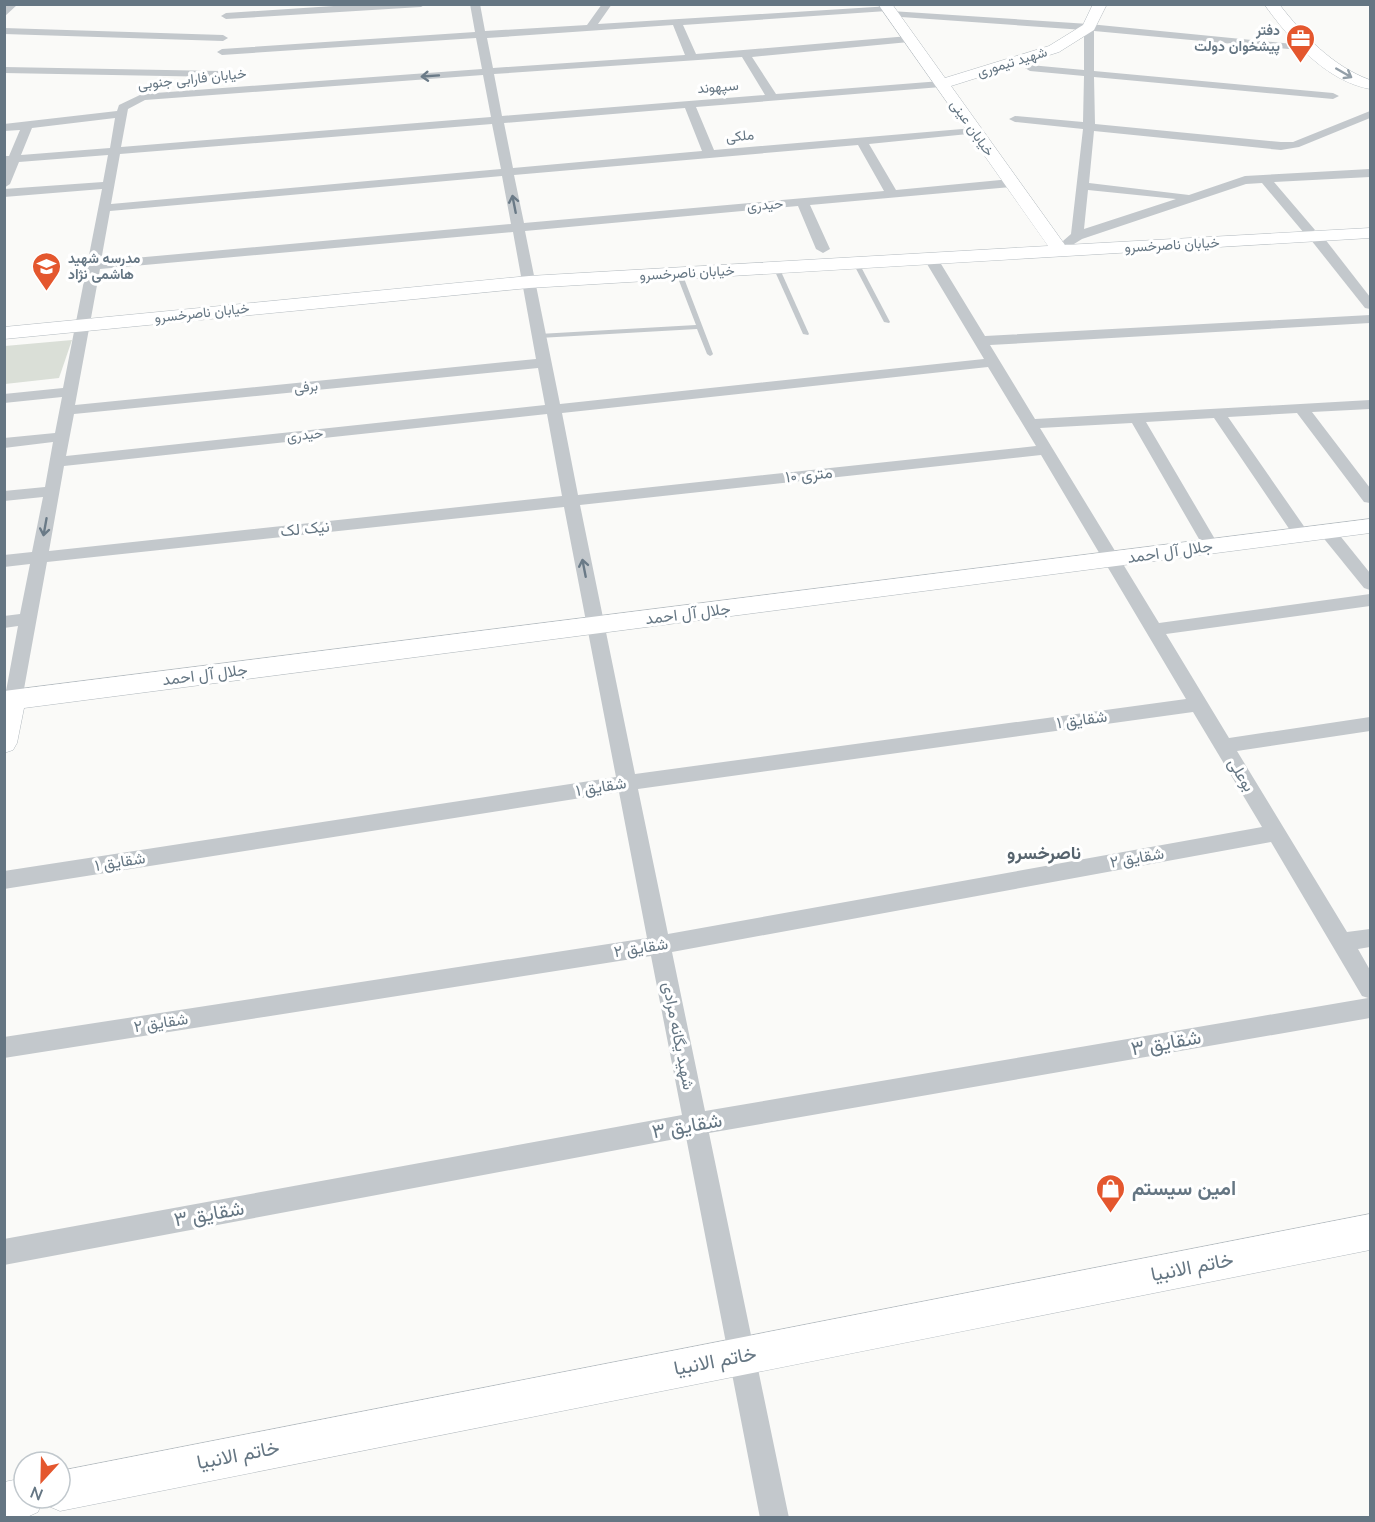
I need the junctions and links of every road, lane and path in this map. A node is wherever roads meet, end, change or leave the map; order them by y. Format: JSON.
{"nodes":[{"id":1,"x":13,"y":4,"type":"edge"},
{"id":2,"x":421,"y":4,"type":"edge"},
{"id":3,"x":475,"y":4,"type":"edge"},
{"id":4,"x":607,"y":4,"type":"edge"},
{"id":5,"x":1100,"y":4,"type":"edge"},
{"id":6,"x":1271,"y":4,"type":"edge"},
{"id":7,"x":888,"y":9,"type":"edge"},
{"id":8,"x":226,"y":10,"type":"edge"},
{"id":9,"x":4,"y":14,"type":"edge"},
{"id":10,"x":677,"y":21,"type":"junction"},
{"id":11,"x":591,"y":26,"type":"junction"},
{"id":12,"x":1089,"y":27,"type":"junction"},
{"id":13,"x":9,"y":31,"type":"edge"},
{"id":14,"x":481,"y":35,"type":"junction"},
{"id":15,"x":224,"y":38,"type":"junction"},
{"id":16,"x":909,"y":39,"type":"junction"},
{"id":17,"x":4,"y":40,"type":"edge"},
{"id":18,"x":1310,"y":48,"type":"junction"},
{"id":19,"x":222,"y":52,"type":"junction"},
{"id":20,"x":745,"y":54,"type":"junction"},
{"id":21,"x":693,"y":58,"type":"junction"},
{"id":22,"x":1030,"y":68,"type":"dead end"},
{"id":23,"x":4,"y":70,"type":"edge"},
{"id":24,"x":488,"y":72,"type":"junction"},
{"id":25,"x":220,"y":74,"type":"junction"},
{"id":26,"x":1089,"y":74,"type":"junction"},
{"id":27,"x":941,"y":84,"type":"junction"},
{"id":28,"x":1371,"y":85,"type":"edge"},
{"id":29,"x":218,"y":90,"type":"junction"},
{"id":30,"x":1333,"y":96,"type":"dead end"},
{"id":31,"x":772,"y":97,"type":"junction"},
{"id":32,"x":689,"y":104,"type":"junction"},
{"id":33,"x":121,"y":114,"type":"junction"},
{"id":34,"x":1371,"y":114,"type":"edge"},
{"id":35,"x":1015,"y":119,"type":"dead end"},
{"id":36,"x":498,"y":120,"type":"junction"},
{"id":37,"x":27,"y":126,"type":"junction"},
{"id":38,"x":1089,"y":127,"type":"junction"},
{"id":39,"x":4,"y":128,"type":"edge"},
{"id":40,"x":974,"y":130,"type":"junction"},
{"id":41,"x":862,"y":141,"type":"junction"},
{"id":42,"x":114,"y":152,"type":"junction"},
{"id":43,"x":709,"y":154,"type":"junction"},
{"id":44,"x":9,"y":160,"type":"edge"},
{"id":45,"x":508,"y":172,"type":"junction"},
{"id":46,"x":1371,"y":173,"type":"edge"},
{"id":47,"x":1265,"y":179,"type":"junction"},
{"id":48,"x":1011,"y":183,"type":"junction"},
{"id":49,"x":4,"y":184,"type":"edge"},
{"id":50,"x":108,"y":185,"type":"junction"},
{"id":51,"x":1083,"y":186,"type":"junction"},
{"id":52,"x":4,"y":193,"type":"edge"},
{"id":53,"x":892,"y":194,"type":"junction"},
{"id":54,"x":1192,"y":197,"type":"junction"},
{"id":55,"x":803,"y":202,"type":"junction"},
{"id":56,"x":104,"y":208,"type":"junction"},
{"id":57,"x":518,"y":228,"type":"junction"},
{"id":58,"x":1312,"y":233,"type":"junction"},
{"id":59,"x":1371,"y":233,"type":"edge"},
{"id":60,"x":1077,"y":236,"type":"junction"},
{"id":61,"x":823,"y":249,"type":"dead end"},
{"id":62,"x":1059,"y":249,"type":"junction"},
{"id":63,"x":931,"y":259,"type":"junction"},
{"id":64,"x":856,"y":263,"type":"junction"},
{"id":65,"x":93,"y":266,"type":"junction"},
{"id":66,"x":776,"y":267,"type":"junction"},
{"id":67,"x":679,"y":273,"type":"junction"},
{"id":68,"x":529,"y":282,"type":"junction"},
{"id":69,"x":1371,"y":305,"type":"edge"},
{"id":70,"x":1371,"y":319,"type":"edge"},
{"id":71,"x":887,"y":322,"type":"dead end"},
{"id":72,"x":82,"y":325,"type":"junction"},
{"id":73,"x":699,"y":327,"type":"junction"},
{"id":74,"x":4,"y":333,"type":"edge"},
{"id":75,"x":806,"y":334,"type":"dead end"},
{"id":76,"x":539,"y":336,"type":"junction"},
{"id":77,"x":980,"y":341,"type":"junction"},
{"id":78,"x":710,"y":354,"type":"dead end"},
{"id":79,"x":993,"y":362,"type":"junction"},
{"id":80,"x":545,"y":363,"type":"junction"},
{"id":81,"x":70,"y":392,"type":"junction"},
{"id":82,"x":4,"y":399,"type":"edge"},
{"id":83,"x":1371,"y":404,"type":"edge"},
{"id":84,"x":1301,"y":408,"type":"junction"},
{"id":85,"x":554,"y":409,"type":"junction"},
{"id":86,"x":66,"y":410,"type":"junction"},
{"id":87,"x":1218,"y":413,"type":"junction"},
{"id":88,"x":1136,"y":417,"type":"junction"},
{"id":89,"x":1030,"y":424,"type":"junction"},
{"id":90,"x":60,"y":437,"type":"dead end"},
{"id":91,"x":4,"y":443,"type":"edge"},
{"id":92,"x":1046,"y":450,"type":"junction"},
{"id":93,"x":57,"y":462,"type":"junction"},
{"id":94,"x":52,"y":491,"type":"junction"},
{"id":95,"x":4,"y":496,"type":"edge"},
{"id":96,"x":1371,"y":498,"type":"edge"},
{"id":97,"x":571,"y":501,"type":"junction"},
{"id":98,"x":1371,"y":526,"type":"edge"},
{"id":99,"x":1327,"y":531,"type":"junction"},
{"id":100,"x":1302,"y":535,"type":"junction"},
{"id":101,"x":1211,"y":546,"type":"junction"},
{"id":102,"x":39,"y":557,"type":"junction"},
{"id":103,"x":4,"y":561,"type":"edge"},
{"id":104,"x":1112,"y":561,"type":"junction"},
{"id":105,"x":1371,"y":584,"type":"edge"},
{"id":106,"x":1371,"y":600,"type":"edge"},
{"id":107,"x":28,"y":619,"type":"junction"},
{"id":108,"x":4,"y":622,"type":"edge"},
{"id":109,"x":596,"y":625,"type":"junction"},
{"id":110,"x":1153,"y":630,"type":"junction"},
{"id":111,"x":9,"y":700,"type":"edge"},
{"id":112,"x":1198,"y":704,"type":"junction"},
{"id":113,"x":1371,"y":724,"type":"edge"},
{"id":114,"x":4,"y":743,"type":"edge"},
{"id":115,"x":1223,"y":746,"type":"junction"},
{"id":116,"x":627,"y":783,"type":"junction"},
{"id":117,"x":1276,"y":832,"type":"junction"},
{"id":118,"x":4,"y":880,"type":"edge"},
{"id":119,"x":1371,"y":938,"type":"edge"},
{"id":120,"x":1342,"y":942,"type":"junction"},
{"id":121,"x":660,"y":945,"type":"junction"},
{"id":122,"x":1371,"y":989,"type":"edge"},
{"id":123,"x":1371,"y":1008,"type":"edge"},
{"id":124,"x":4,"y":1048,"type":"edge"},
{"id":125,"x":696,"y":1124,"type":"junction"},
{"id":126,"x":1371,"y":1232,"type":"edge"},
{"id":127,"x":4,"y":1252,"type":"edge"},
{"id":128,"x":743,"y":1356,"type":"junction"},
{"id":129,"x":72,"y":1489,"type":"edge"},
{"id":130,"x":775,"y":1518,"type":"edge"}],
"edges":[{"from":1,"to":9,"type":"street"},
{"from":2,"to":8,"type":"street"},
{"from":3,"to":14,"type":"street","name":"شهید یگانه مرادی"},
{"from":4,"to":11,"type":"street"},
{"from":5,"to":12,"type":"street"},
{"from":6,"to":18,"type":"street"},
{"from":7,"to":10,"type":"street"},
{"from":7,"to":12,"type":"street"},
{"from":7,"to":16,"type":"street","name":"خیابان عینی"},
{"from":8,"to":15,"type":"street"},
{"from":10,"to":11,"type":"street"},
{"from":10,"to":21,"type":"street"},
{"from":11,"to":14,"type":"street"},
{"from":12,"to":18,"type":"street"},
{"from":12,"to":26,"type":"street"},
{"from":12,"to":27,"type":"street","name":"شهید تیموری"},
{"from":13,"to":15,"type":"street"},
{"from":13,"to":17,"type":"street"},
{"from":14,"to":19,"type":"street"},
{"from":14,"to":24,"type":"street","name":"شهید یگانه مرادی"},
{"from":15,"to":19,"type":"street"},
{"from":16,"to":20,"type":"street"},
{"from":16,"to":27,"type":"street","name":"خیابان عینی"},
{"from":18,"to":28,"type":"street","one_way":true},
{"from":19,"to":25,"type":"street"},
{"from":20,"to":21,"type":"street"},
{"from":20,"to":31,"type":"street"},
{"from":21,"to":24,"type":"street"},
{"from":22,"to":26,"type":"street"},
{"from":23,"to":25,"type":"street"},
{"from":24,"to":29,"type":"street","name":"خیابان فارابی جنوبی","one_way":true},
{"from":24,"to":36,"type":"street","name":"شهید یگانه مرادی"},
{"from":25,"to":29,"type":"street"},
{"from":26,"to":30,"type":"street"},
{"from":26,"to":38,"type":"street"},
{"from":27,"to":31,"type":"street","name":"سپهوند"},
{"from":27,"to":40,"type":"street","name":"خیابان عینی"},
{"from":29,"to":33,"type":"street","name":"خیابان فارابی جنوبی"},
{"from":31,"to":32,"type":"street","name":"سپهوند"},
{"from":32,"to":36,"type":"street","name":"سپهوند"},
{"from":32,"to":43,"type":"street"},
{"from":33,"to":37,"type":"street"},
{"from":33,"to":42,"type":"street"},
{"from":34,"to":38,"type":"street"},
{"from":35,"to":38,"type":"street"},
{"from":36,"to":42,"type":"street","name":"سپهوند"},
{"from":36,"to":45,"type":"street","name":"شهید یگانه مرادی"},
{"from":37,"to":39,"type":"street"},
{"from":37,"to":44,"type":"street"},
{"from":38,"to":51,"type":"street"},
{"from":40,"to":41,"type":"street","name":"ملکی"},
{"from":40,"to":48,"type":"street","name":"خیابان عینی"},
{"from":41,"to":43,"type":"street","name":"ملکی"},
{"from":41,"to":53,"type":"street"},
{"from":42,"to":44,"type":"street","name":"سپهوند"},
{"from":42,"to":50,"type":"street"},
{"from":43,"to":45,"type":"street","name":"ملکی"},
{"from":44,"to":49,"type":"street"},
{"from":45,"to":56,"type":"street","name":"ملکی"},
{"from":57,"to":45,"type":"street","name":"شهید یگانه مرادی","one_way":true},
{"from":46,"to":47,"type":"street"},
{"from":47,"to":54,"type":"street"},
{"from":47,"to":58,"type":"street"},
{"from":48,"to":53,"type":"street","name":"حیدری"},
{"from":48,"to":62,"type":"street","name":"خیابان عینی"},
{"from":50,"to":52,"type":"street"},
{"from":50,"to":56,"type":"street"},
{"from":51,"to":54,"type":"street"},
{"from":51,"to":60,"type":"street"},
{"from":53,"to":55,"type":"street","name":"حیدری"},
{"from":54,"to":60,"type":"street"},
{"from":55,"to":57,"type":"street","name":"حیدری"},
{"from":55,"to":61,"type":"street"},
{"from":56,"to":65,"type":"street"},
{"from":57,"to":65,"type":"street","name":"حیدری"},
{"from":57,"to":68,"type":"street","name":"شهید یگانه مرادی"},
{"from":58,"to":59,"type":"street","name":"خیابان ناصرخسرو"},
{"from":58,"to":62,"type":"street","name":"خیابان ناصرخسرو"},
{"from":58,"to":69,"type":"street"},
{"from":60,"to":62,"type":"street"},
{"from":62,"to":63,"type":"street","name":"خیابان ناصرخسرو"},
{"from":63,"to":64,"type":"street","name":"خیابان ناصرخسرو"},
{"from":63,"to":77,"type":"street","name":"بوعلی"},
{"from":64,"to":66,"type":"street","name":"خیابان ناصرخسرو"},
{"from":64,"to":71,"type":"lane"},
{"from":65,"to":72,"type":"street"},
{"from":66,"to":67,"type":"street","name":"خیابان ناصرخسرو"},
{"from":66,"to":75,"type":"lane"},
{"from":67,"to":68,"type":"street","name":"خیابان ناصرخسرو"},
{"from":67,"to":73,"type":"lane"},
{"from":68,"to":72,"type":"street","name":"خیابان ناصرخسرو"},
{"from":68,"to":76,"type":"street","name":"شهید یگانه مرادی"},
{"from":70,"to":77,"type":"street"},
{"from":72,"to":74,"type":"street","name":"خیابان ناصرخسرو"},
{"from":72,"to":81,"type":"street"},
{"from":73,"to":76,"type":"lane"},
{"from":73,"to":78,"type":"lane"},
{"from":76,"to":80,"type":"street","name":"شهید یگانه مرادی"},
{"from":77,"to":79,"type":"street","name":"بوعلی"},
{"from":79,"to":85,"type":"street","name":"حیدری"},
{"from":79,"to":89,"type":"street","name":"بوعلی"},
{"from":80,"to":85,"type":"street","name":"شهید یگانه مرادی"},
{"from":80,"to":86,"type":"street","name":"برفی"},
{"from":81,"to":82,"type":"street"},
{"from":81,"to":86,"type":"street"},
{"from":83,"to":84,"type":"street"},
{"from":84,"to":87,"type":"street"},
{"from":84,"to":96,"type":"street"},
{"from":85,"to":93,"type":"street","name":"حیدری"},
{"from":85,"to":97,"type":"street","name":"شهید یگانه مرادی"},
{"from":86,"to":93,"type":"street"},
{"from":87,"to":88,"type":"street"},
{"from":87,"to":100,"type":"street"},
{"from":88,"to":89,"type":"street"},
{"from":88,"to":101,"type":"street"},
{"from":89,"to":92,"type":"street","name":"بوعلی"},
{"from":90,"to":91,"type":"street"},
{"from":92,"to":97,"type":"street","name":"۱۰ متری"},
{"from":92,"to":104,"type":"street","name":"بوعلی"},
{"from":93,"to":94,"type":"street"},
{"from":94,"to":95,"type":"street"},
{"from":94,"to":102,"type":"street","one_way":true},
{"from":97,"to":102,"type":"street","name":"نیک لک"},
{"from":109,"to":97,"type":"street","name":"شهید یگانه مرادی","one_way":true},
{"from":98,"to":99,"type":"street","name":"جلال آل احمد"},
{"from":99,"to":100,"type":"street","name":"جلال آل احمد"},
{"from":99,"to":105,"type":"street"},
{"from":100,"to":101,"type":"street","name":"جلال آل احمد"},
{"from":101,"to":104,"type":"street","name":"جلال آل احمد"},
{"from":102,"to":103,"type":"street","name":"نیک لک"},
{"from":102,"to":107,"type":"street"},
{"from":104,"to":109,"type":"street","name":"جلال آل احمد"},
{"from":104,"to":110,"type":"street","name":"بوعلی"},
{"from":106,"to":110,"type":"street"},
{"from":107,"to":108,"type":"street"},
{"from":107,"to":111,"type":"street"},
{"from":109,"to":111,"type":"street","name":"جلال آل احمد"},
{"from":109,"to":116,"type":"street","name":"شهید یگانه مرادی"},
{"from":110,"to":112,"type":"street","name":"بوعلی"},
{"from":111,"to":114,"type":"street"},
{"from":112,"to":115,"type":"street","name":"بوعلی"},
{"from":112,"to":116,"type":"street","name":"شقایق ۱"},
{"from":113,"to":115,"type":"street"},
{"from":115,"to":117,"type":"street","name":"بوعلی"},
{"from":116,"to":118,"type":"street","name":"شقایق ۱"},
{"from":116,"to":121,"type":"street","name":"شهید یگانه مرادی"},
{"from":117,"to":120,"type":"street","name":"بوعلی"},
{"from":117,"to":121,"type":"street","name":"شقایق ۲"},
{"from":119,"to":120,"type":"street"},
{"from":120,"to":122,"type":"street","name":"بوعلی"},
{"from":121,"to":124,"type":"street","name":"شقایق ۲"},
{"from":121,"to":125,"type":"street","name":"شهید یگانه مرادی"},
{"from":123,"to":125,"type":"street","name":"شقایق ۳"},
{"from":125,"to":127,"type":"street","name":"شقایق ۳"},
{"from":125,"to":128,"type":"street","name":"شهید یگانه مرادی"},
{"from":126,"to":128,"type":"street","name":"خاتم الانبیا"},
{"from":128,"to":129,"type":"street","name":"خاتم الانبیا"},
{"from":128,"to":130,"type":"street","name":"شهید یگانه مرادی"}]}
